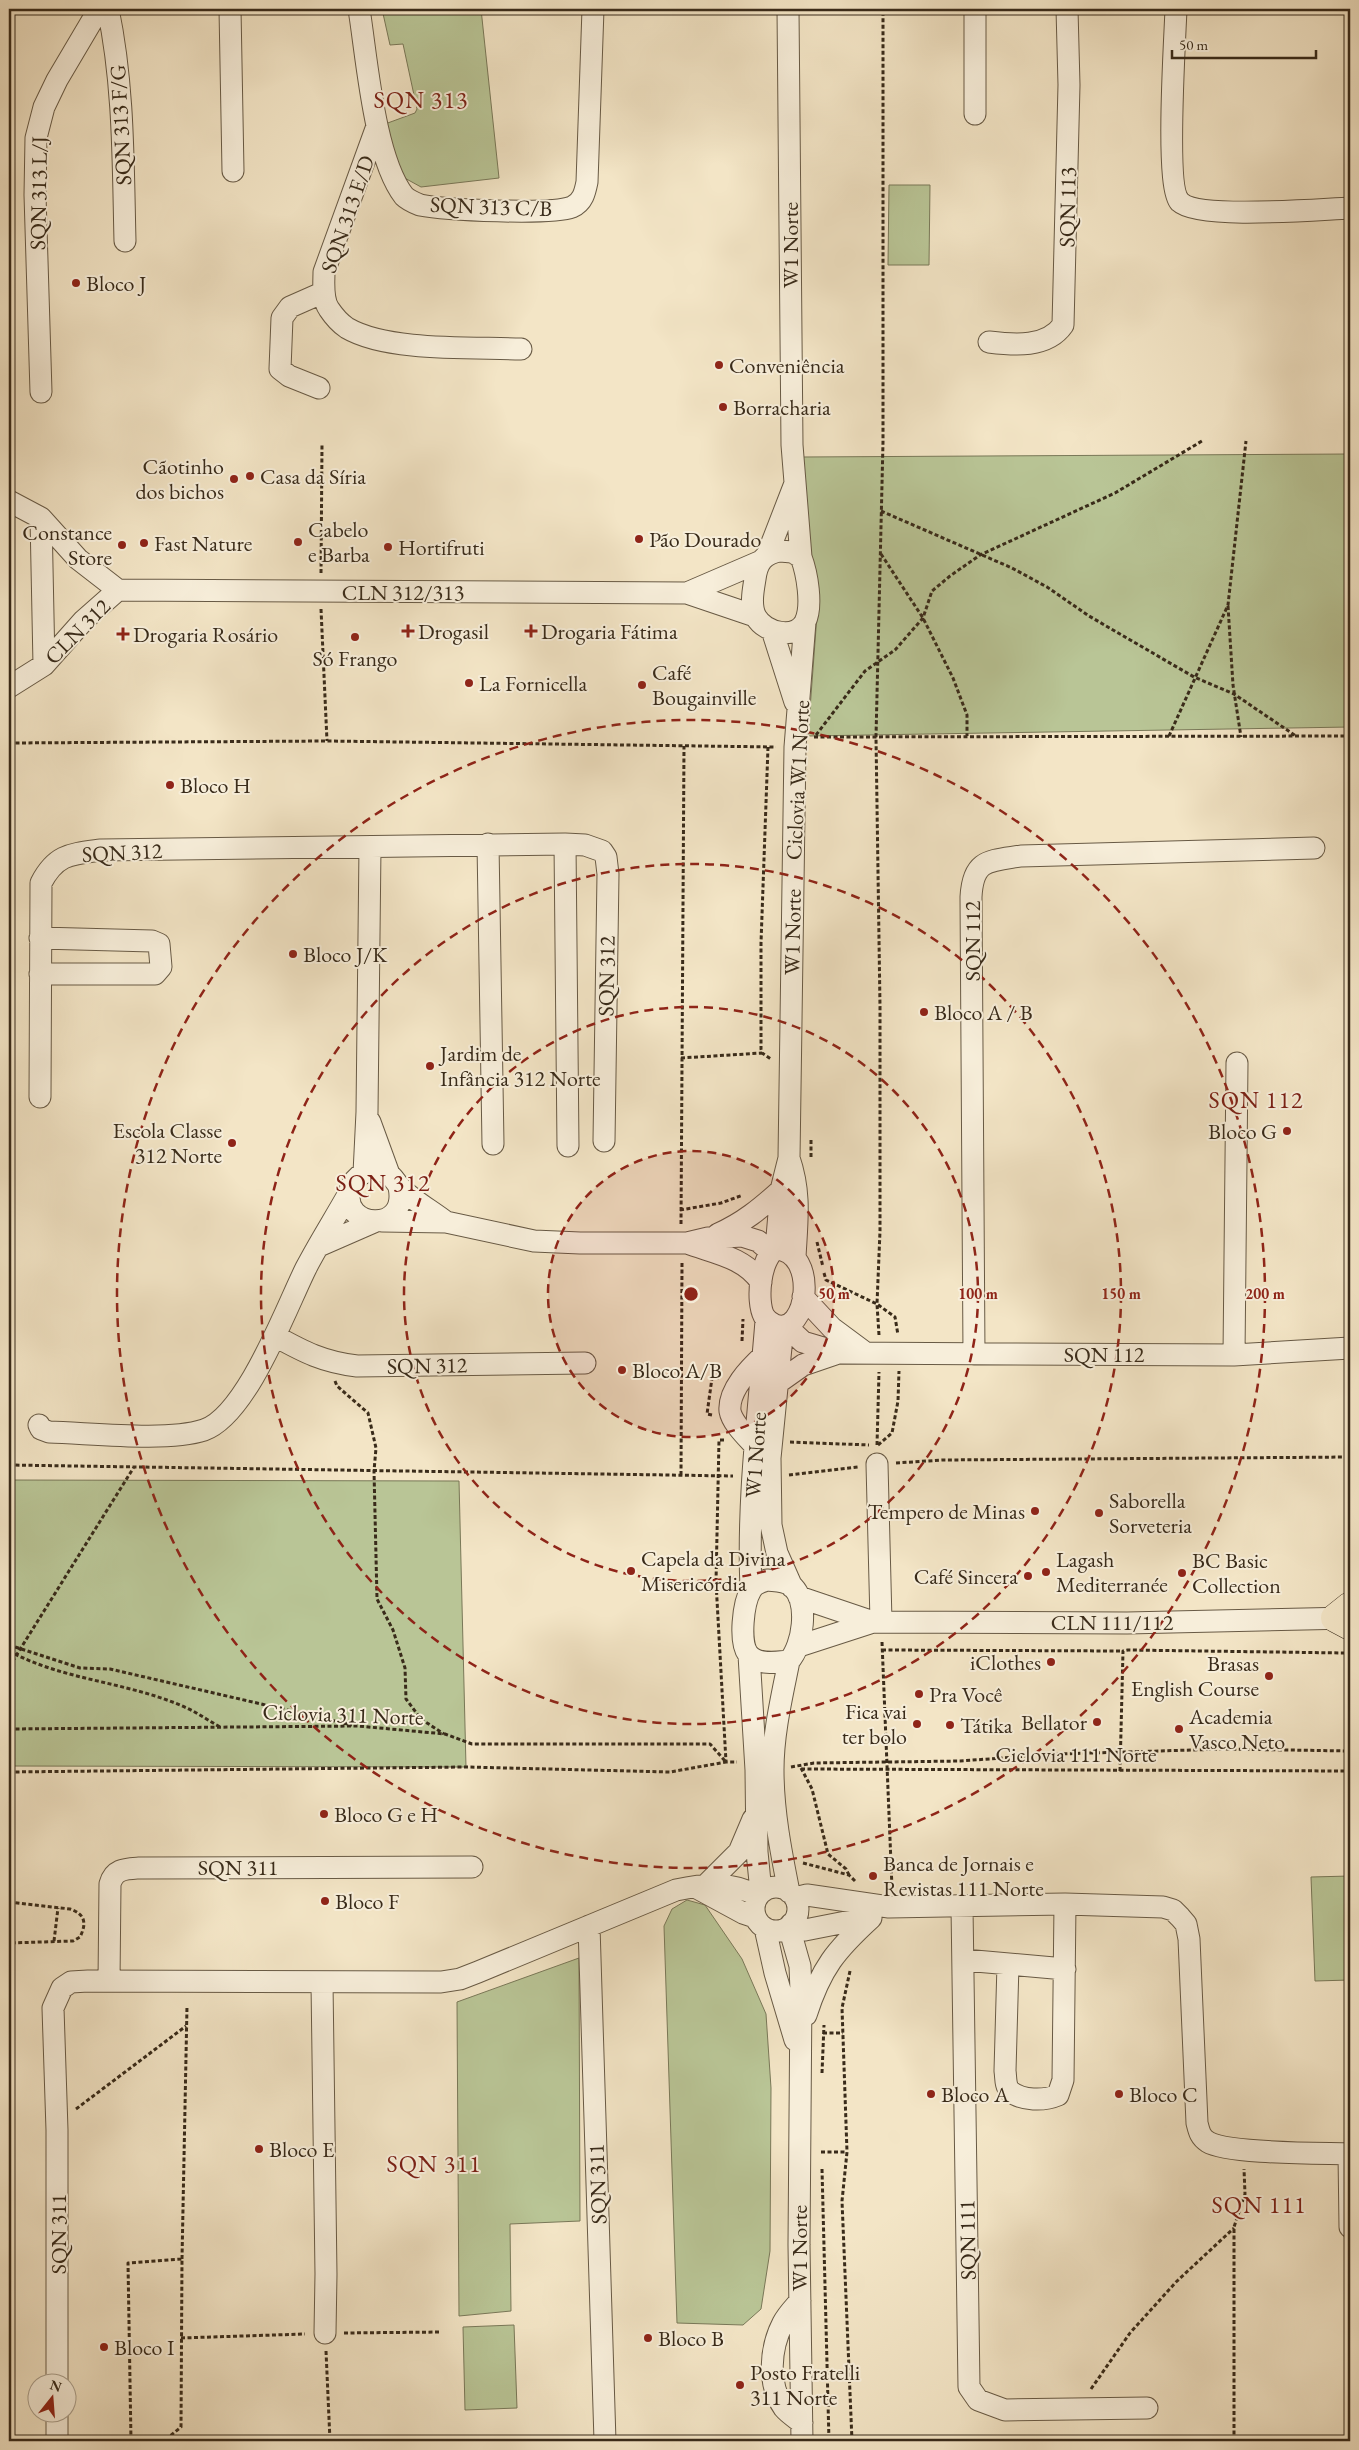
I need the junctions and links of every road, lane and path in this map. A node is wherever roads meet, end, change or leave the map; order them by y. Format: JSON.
{"nodes":[{"id":1,"x":99,"y":9,"type":"edge"},
{"id":2,"x":108,"y":9,"type":"edge"},
{"id":3,"x":230,"y":9,"type":"edge"},
{"id":4,"x":359,"y":9,"type":"edge"},
{"id":5,"x":594,"y":9,"type":"edge"},
{"id":6,"x":788,"y":9,"type":"edge"},
{"id":7,"x":883,"y":9,"type":"edge"},
{"id":8,"x":975,"y":9,"type":"edge"},
{"id":9,"x":1067,"y":9,"type":"edge"},
{"id":10,"x":1176,"y":9,"type":"edge"},
{"id":11,"x":975,"y":114,"type":"dead end"},
{"id":12,"x":377,"y":126,"type":"junction"},
{"id":13,"x":232,"y":171,"type":"dead end"},
{"id":14,"x":1350,"y":208,"type":"edge"},
{"id":15,"x":125,"y":241,"type":"dead end"},
{"id":16,"x":324,"y":292,"type":"junction"},
{"id":17,"x":989,"y":342,"type":"dead end"},
{"id":18,"x":521,"y":349,"type":"dead end"},
{"id":19,"x":319,"y":388,"type":"dead end"},
{"id":20,"x":42,"y":392,"type":"dead end"},
{"id":21,"x":1202,"y":441,"type":"dead end"},
{"id":22,"x":1246,"y":441,"type":"dead end"},
{"id":23,"x":796,"y":481,"type":"junction"},
{"id":24,"x":9,"y":501,"type":"edge"},
{"id":25,"x":881,"y":511,"type":"junction"},
{"id":26,"x":41,"y":518,"type":"junction"},
{"id":27,"x":880,"y":554,"type":"junction"},
{"id":28,"x":980,"y":555,"type":"junction"},
{"id":29,"x":801,"y":557,"type":"junction"},
{"id":30,"x":763,"y":558,"type":"junction"},
{"id":31,"x":118,"y":590,"type":"junction"},
{"id":32,"x":687,"y":593,"type":"junction"},
{"id":33,"x":1228,"y":605,"type":"junction"},
{"id":34,"x":755,"y":616,"type":"junction"},
{"id":35,"x":923,"y":618,"type":"junction"},
{"id":36,"x":805,"y":622,"type":"junction"},
{"id":37,"x":772,"y":630,"type":"junction"},
{"id":38,"x":878,"y":664,"type":"junction"},
{"id":39,"x":44,"y":665,"type":"junction"},
{"id":40,"x":1194,"y":677,"type":"junction"},
{"id":41,"x":9,"y":687,"type":"edge"},
{"id":42,"x":1234,"y":694,"type":"junction"},
{"id":43,"x":797,"y":706,"type":"junction"},
{"id":44,"x":815,"y":728,"type":"dead end"},
{"id":45,"x":966,"y":736,"type":"junction"},
{"id":46,"x":1169,"y":736,"type":"junction"},
{"id":47,"x":1297,"y":736,"type":"junction"},
{"id":48,"x":1350,"y":736,"type":"edge"},
{"id":49,"x":814,"y":737,"type":"junction"},
{"id":50,"x":876,"y":737,"type":"junction"},
{"id":51,"x":1241,"y":737,"type":"junction"},
{"id":52,"x":9,"y":743,"type":"edge"},
{"id":53,"x":684,"y":746,"type":"junction"},
{"id":54,"x":768,"y":747,"type":"junction"},
{"id":55,"x":805,"y":747,"type":"junction"},
{"id":56,"x":488,"y":844,"type":"junction"},
{"id":57,"x":565,"y":844,"type":"junction"},
{"id":58,"x":370,"y":847,"type":"junction"},
{"id":59,"x":1314,"y":848,"type":"dead end"},
{"id":60,"x":40,"y":938,"type":"junction"},
{"id":61,"x":40,"y":974,"type":"junction"},
{"id":62,"x":762,"y":1054,"type":"junction"},
{"id":63,"x":681,"y":1058,"type":"junction"},
{"id":64,"x":773,"y":1061,"type":"dead end"},
{"id":65,"x":1237,"y":1063,"type":"dead end"},
{"id":66,"x":40,"y":1096,"type":"dead end"},
{"id":67,"x":367,"y":1112,"type":"junction"},
{"id":68,"x":811,"y":1133,"type":"dead end"},
{"id":69,"x":604,"y":1140,"type":"dead end"},
{"id":70,"x":493,"y":1144,"type":"dead end"},
{"id":71,"x":568,"y":1146,"type":"dead end"},
{"id":72,"x":789,"y":1158,"type":"junction"},
{"id":73,"x":812,"y":1163,"type":"dead end"},
{"id":74,"x":364,"y":1173,"type":"junction"},
{"id":75,"x":394,"y":1180,"type":"junction"},
{"id":76,"x":750,"y":1189,"type":"dead end"},
{"id":77,"x":781,"y":1190,"type":"junction"},
{"id":78,"x":350,"y":1192,"type":"junction"},
{"id":79,"x":680,"y":1210,"type":"junction"},
{"id":80,"x":378,"y":1221,"type":"junction"},
{"id":81,"x":446,"y":1222,"type":"junction"},
{"id":82,"x":708,"y":1238,"type":"junction"},
{"id":83,"x":816,"y":1239,"type":"dead end"},
{"id":84,"x":684,"y":1243,"type":"junction"},
{"id":85,"x":318,"y":1246,"type":"junction"},
{"id":86,"x":773,"y":1250,"type":"junction"},
{"id":87,"x":796,"y":1257,"type":"junction"},
{"id":88,"x":761,"y":1282,"type":"junction"},
{"id":89,"x":803,"y":1297,"type":"junction"},
{"id":90,"x":877,"y":1304,"type":"junction"},
{"id":91,"x":743,"y":1316,"type":"dead end"},
{"id":92,"x":779,"y":1325,"type":"junction"},
{"id":93,"x":275,"y":1336,"type":"junction"},
{"id":94,"x":743,"y":1345,"type":"dead end"},
{"id":95,"x":1350,"y":1348,"type":"edge"},
{"id":96,"x":881,"y":1351,"type":"junction"},
{"id":97,"x":840,"y":1353,"type":"junction"},
{"id":98,"x":974,"y":1354,"type":"junction"},
{"id":99,"x":764,"y":1355,"type":"junction"},
{"id":100,"x":1234,"y":1355,"type":"junction"},
{"id":101,"x":332,"y":1363,"type":"junction"},
{"id":102,"x":585,"y":1363,"type":"dead end"},
{"id":103,"x":726,"y":1378,"type":"dead end"},
{"id":104,"x":779,"y":1382,"type":"junction"},
{"id":105,"x":715,"y":1415,"type":"dead end"},
{"id":106,"x":39,"y":1425,"type":"dead end"},
{"id":107,"x":763,"y":1444,"type":"junction"},
{"id":108,"x":877,"y":1455,"type":"junction"},
{"id":109,"x":1350,"y":1457,"type":"edge"},
{"id":110,"x":9,"y":1465,"type":"edge"},
{"id":111,"x":134,"y":1467,"type":"junction"},
{"id":112,"x":736,"y":1468,"type":"dead end"},
{"id":113,"x":374,"y":1471,"type":"junction"},
{"id":114,"x":682,"y":1475,"type":"junction"},
{"id":115,"x":770,"y":1476,"type":"junction"},
{"id":116,"x":751,"y":1589,"type":"junction"},
{"id":117,"x":796,"y":1592,"type":"junction"},
{"id":118,"x":1346,"y":1617,"type":"edge"},
{"id":119,"x":876,"y":1628,"type":"junction"},
{"id":120,"x":9,"y":1646,"type":"edge"},
{"id":121,"x":20,"y":1649,"type":"junction"},
{"id":122,"x":9,"y":1650,"type":"edge"},
{"id":123,"x":882,"y":1650,"type":"junction"},
{"id":124,"x":1123,"y":1651,"type":"junction"},
{"id":125,"x":794,"y":1653,"type":"junction"},
{"id":126,"x":17,"y":1655,"type":"junction"},
{"id":127,"x":749,"y":1655,"type":"junction"},
{"id":128,"x":9,"y":1668,"type":"edge"},
{"id":129,"x":358,"y":1726,"type":"junction"},
{"id":130,"x":220,"y":1727,"type":"junction"},
{"id":131,"x":9,"y":1729,"type":"edge"},
{"id":132,"x":445,"y":1734,"type":"junction"},
{"id":133,"x":1350,"y":1751,"type":"edge"},
{"id":134,"x":1121,"y":1753,"type":"junction"},
{"id":135,"x":789,"y":1758,"type":"dead end"},
{"id":136,"x":886,"y":1760,"type":"junction"},
{"id":137,"x":790,"y":1767,"type":"junction"},
{"id":138,"x":801,"y":1767,"type":"junction"},
{"id":139,"x":785,"y":1768,"type":"dead end"},
{"id":140,"x":886,"y":1770,"type":"junction"},
{"id":141,"x":1120,"y":1771,"type":"junction"},
{"id":142,"x":1350,"y":1771,"type":"edge"},
{"id":143,"x":9,"y":1772,"type":"edge"},
{"id":144,"x":756,"y":1812,"type":"junction"},
{"id":145,"x":472,"y":1867,"type":"dead end"},
{"id":146,"x":849,"y":1875,"type":"dead end"},
{"id":147,"x":701,"y":1885,"type":"junction"},
{"id":148,"x":760,"y":1894,"type":"junction"},
{"id":149,"x":792,"y":1895,"type":"junction"},
{"id":150,"x":9,"y":1902,"type":"edge"},
{"id":151,"x":1065,"y":1904,"type":"junction"},
{"id":152,"x":962,"y":1907,"type":"junction"},
{"id":153,"x":58,"y":1908,"type":"junction"},
{"id":154,"x":880,"y":1912,"type":"junction"},
{"id":155,"x":760,"y":1923,"type":"junction"},
{"id":156,"x":589,"y":1926,"type":"junction"},
{"id":157,"x":790,"y":1926,"type":"junction"},
{"id":158,"x":54,"y":1941,"type":"junction"},
{"id":159,"x":9,"y":1943,"type":"edge"},
{"id":160,"x":964,"y":1960,"type":"junction"},
{"id":161,"x":1008,"y":1964,"type":"junction"},
{"id":162,"x":1064,"y":1969,"type":"junction"},
{"id":163,"x":110,"y":1981,"type":"junction"},
{"id":164,"x":322,"y":1983,"type":"junction"},
{"id":165,"x":187,"y":2006,"type":"dead end"},
{"id":166,"x":824,"y":2017,"type":"dead end"},
{"id":167,"x":186,"y":2026,"type":"junction"},
{"id":168,"x":802,"y":2027,"type":"junction"},
{"id":169,"x":823,"y":2033,"type":"junction"},
{"id":170,"x":843,"y":2033,"type":"dead end"},
{"id":171,"x":800,"y":2055,"type":"junction"},
{"id":172,"x":822,"y":2082,"type":"dead end"},
{"id":173,"x":57,"y":2123,"type":"junction"},
{"id":174,"x":821,"y":2146,"type":"dead end"},
{"id":175,"x":1245,"y":2150,"type":"junction"},
{"id":176,"x":821,"y":2152,"type":"junction"},
{"id":177,"x":846,"y":2152,"type":"dead end"},
{"id":178,"x":1350,"y":2154,"type":"edge"},
{"id":179,"x":1234,"y":2227,"type":"junction"},
{"id":180,"x":1350,"y":2227,"type":"edge"},
{"id":181,"x":182,"y":2259,"type":"junction"},
{"id":182,"x":800,"y":2301,"type":"junction"},
{"id":183,"x":325,"y":2333,"type":"joint"},
{"id":184,"x":57,"y":2372,"type":"edge"},
{"id":185,"x":1147,"y":2408,"type":"dead end"},
{"id":186,"x":1081,"y":2409,"type":"junction"},
{"id":187,"x":57,"y":2422,"type":"edge"},
{"id":188,"x":802,"y":2432,"type":"edge"},
{"id":189,"x":57,"y":2441,"type":"edge"},
{"id":190,"x":131,"y":2441,"type":"edge"},
{"id":191,"x":164,"y":2441,"type":"edge"},
{"id":192,"x":330,"y":2441,"type":"edge"},
{"id":193,"x":605,"y":2441,"type":"edge"},
{"id":194,"x":829,"y":2441,"type":"edge"},
{"id":195,"x":1234,"y":2441,"type":"edge"}],
"edges":[{"from":1,"to":20,"type":"street","name":"SQN 313 L/J"},
{"from":2,"to":15,"type":"street","name":"SQN 313 F/G"},
{"from":3,"to":13,"type":"street"},
{"from":4,"to":12,"type":"street"},
{"from":5,"to":12,"type":"street","name":"SQN 313 C/B"},
{"from":6,"to":23,"type":"street","name":"W1 Norte"},
{"from":7,"to":25,"type":"path"},
{"from":8,"to":11,"type":"street"},
{"from":9,"to":17,"type":"street","name":"SQN 113"},
{"from":10,"to":14,"type":"street"},
{"from":12,"to":16,"type":"street","name":"SQN 313 E/D"},
{"from":16,"to":18,"type":"street","name":"SQN 313 E/D"},
{"from":16,"to":19,"type":"street"},
{"from":21,"to":28,"type":"path"},
{"from":22,"to":33,"type":"path"},
{"from":23,"to":29,"type":"street","name":"W1 Norte"},
{"from":23,"to":30,"type":"street","name":"W1 Norte"},
{"from":24,"to":26,"type":"street"},
{"from":25,"to":27,"type":"path"},
{"from":25,"to":28,"type":"path"},
{"from":26,"to":31,"type":"street"},
{"from":26,"to":39,"type":"street"},
{"from":27,"to":35,"type":"path"},
{"from":27,"to":38,"type":"path"},
{"from":28,"to":35,"type":"path"},
{"from":28,"to":40,"type":"path"},
{"from":29,"to":30,"type":"street"},
{"from":29,"to":36,"type":"street"},
{"from":30,"to":32,"type":"street","name":"CLN 312/313"},
{"from":30,"to":34,"type":"street"},
{"from":31,"to":32,"type":"street","name":"CLN 312/313"},
{"from":31,"to":39,"type":"street","name":"CLN 312"},
{"from":32,"to":34,"type":"street","name":"CLN 312/313"},
{"from":33,"to":40,"type":"path"},
{"from":33,"to":42,"type":"path"},
{"from":34,"to":37,"type":"street"},
{"from":35,"to":38,"type":"path"},
{"from":35,"to":45,"type":"path"},
{"from":36,"to":37,"type":"street"},
{"from":36,"to":43,"type":"street","name":"W1 Norte"},
{"from":37,"to":43,"type":"street","name":"W1 Norte"},
{"from":38,"to":49,"type":"path"},
{"from":38,"to":50,"type":"path"},
{"from":39,"to":41,"type":"street","name":"CLN 312"},
{"from":40,"to":42,"type":"path"},
{"from":40,"to":46,"type":"path"},
{"from":42,"to":47,"type":"path"},
{"from":42,"to":51,"type":"path"},
{"from":43,"to":55,"type":"street","name":"W1 Norte"},
{"from":44,"to":49,"type":"path","name":"Ciclovia W1 Norte"},
{"from":45,"to":46,"type":"path"},
{"from":45,"to":50,"type":"path"},
{"from":46,"to":51,"type":"path"},
{"from":47,"to":48,"type":"path"},
{"from":47,"to":51,"type":"path"},
{"from":49,"to":50,"type":"path"},
{"from":49,"to":55,"type":"path"},
{"from":49,"to":55,"type":"path","name":"Ciclovia W1 Norte"},
{"from":50,"to":90,"type":"path"},
{"from":52,"to":53,"type":"path"},
{"from":53,"to":54,"type":"path"},
{"from":53,"to":63,"type":"path"},
{"from":54,"to":55,"type":"path"},
{"from":54,"to":62,"type":"path"},
{"from":55,"to":72,"type":"street","name":"W1 Norte"},
{"from":56,"to":57,"type":"street","name":"SQN 312"},
{"from":56,"to":58,"type":"street","name":"SQN 312"},
{"from":56,"to":70,"type":"street"},
{"from":57,"to":69,"type":"street","name":"SQN 312"},
{"from":57,"to":71,"type":"street","name":"SQN 312"},
{"from":58,"to":60,"type":"street","name":"SQN 312"},
{"from":58,"to":67,"type":"street"},
{"from":59,"to":98,"type":"street","name":"SQN 112"},
{"from":60,"to":61,"type":"street","name":"SQN 312"},
{"from":60,"to":61,"type":"street"},
{"from":61,"to":66,"type":"street","name":"SQN 312"},
{"from":62,"to":63,"type":"path"},
{"from":62,"to":64,"type":"path"},
{"from":63,"to":79,"type":"path"},
{"from":65,"to":100,"type":"street"},
{"from":67,"to":74,"type":"street"},
{"from":67,"to":75,"type":"street"},
{"from":68,"to":73,"type":"path"},
{"from":72,"to":77,"type":"street","name":"W1 Norte"},
{"from":72,"to":87,"type":"street","name":"W1 Norte"},
{"from":74,"to":75,"type":"street"},
{"from":74,"to":78,"type":"street"},
{"from":75,"to":80,"type":"street"},
{"from":75,"to":81,"type":"street"},
{"from":76,"to":79,"type":"path"},
{"from":77,"to":82,"type":"street"},
{"from":77,"to":86,"type":"street","name":"W1 Norte"},
{"from":78,"to":80,"type":"street"},
{"from":78,"to":85,"type":"street"},
{"from":79,"to":84,"type":"path"},
{"from":80,"to":81,"type":"street"},
{"from":80,"to":85,"type":"street"},
{"from":81,"to":84,"type":"street"},
{"from":82,"to":84,"type":"street"},
{"from":82,"to":86,"type":"street"},
{"from":83,"to":90,"type":"path"},
{"from":84,"to":88,"type":"street"},
{"from":84,"to":114,"type":"path"},
{"from":85,"to":93,"type":"street"},
{"from":86,"to":87,"type":"street"},
{"from":86,"to":88,"type":"street","name":"W1 Norte"},
{"from":87,"to":89,"type":"street","name":"W1 Norte"},
{"from":88,"to":92,"type":"street","name":"W1 Norte"},
{"from":89,"to":92,"type":"street"},
{"from":89,"to":96,"type":"street"},
{"from":90,"to":96,"type":"path"},
{"from":90,"to":96,"type":"path"},
{"from":91,"to":94,"type":"path"},
{"from":92,"to":97,"type":"street","name":"SQN 112"},
{"from":92,"to":99,"type":"street","name":"W1 Norte"},
{"from":92,"to":104,"type":"street","name":"W1 Norte"},
{"from":93,"to":101,"type":"street","name":"SQN 312"},
{"from":93,"to":106,"type":"street"},
{"from":95,"to":100,"type":"street","name":"SQN 112"},
{"from":96,"to":97,"type":"street","name":"SQN 112"},
{"from":96,"to":98,"type":"street","name":"SQN 112"},
{"from":96,"to":108,"type":"path"},
{"from":96,"to":108,"type":"path"},
{"from":97,"to":104,"type":"street"},
{"from":98,"to":100,"type":"street","name":"SQN 112"},
{"from":99,"to":107,"type":"street","name":"W1 Norte"},
{"from":99,"to":107,"type":"street"},
{"from":101,"to":102,"type":"street","name":"SQN 312"},
{"from":101,"to":113,"type":"path"},
{"from":103,"to":105,"type":"path"},
{"from":104,"to":107,"type":"street","name":"W1 Norte"},
{"from":107,"to":108,"type":"path"},
{"from":107,"to":115,"type":"street","name":"W1 Norte"},
{"from":107,"to":116,"type":"street","name":"W1 Norte"},
{"from":108,"to":109,"type":"path"},
{"from":108,"to":115,"type":"path"},
{"from":108,"to":119,"type":"street"},
{"from":110,"to":111,"type":"path"},
{"from":111,"to":113,"type":"path"},
{"from":111,"to":121,"type":"path"},
{"from":112,"to":114,"type":"path"},
{"from":113,"to":114,"type":"path"},
{"from":113,"to":132,"type":"path"},
{"from":115,"to":117,"type":"street","name":"W1 Norte"},
{"from":116,"to":117,"type":"street"},
{"from":116,"to":127,"type":"street"},
{"from":117,"to":119,"type":"street","name":"CLN 111/112"},
{"from":117,"to":125,"type":"street"},
{"from":118,"to":119,"type":"street","name":"CLN 111/112"},
{"from":119,"to":123,"type":"path"},
{"from":119,"to":125,"type":"street","name":"CLN 111/112"},
{"from":120,"to":121,"type":"path"},
{"from":121,"to":126,"type":"path"},
{"from":121,"to":129,"type":"path"},
{"from":122,"to":126,"type":"path"},
{"from":123,"to":124,"type":"path"},
{"from":123,"to":136,"type":"path"},
{"from":124,"to":133,"type":"path"},
{"from":124,"to":134,"type":"path"},
{"from":125,"to":127,"type":"street"},
{"from":125,"to":149,"type":"street"},
{"from":126,"to":128,"type":"path"},
{"from":126,"to":130,"type":"path"},
{"from":127,"to":144,"type":"street"},
{"from":129,"to":130,"type":"path","name":"Ciclovia 311 Norte"},
{"from":129,"to":132,"type":"path","name":"Ciclovia 311 Norte"},
{"from":130,"to":131,"type":"path","name":"Ciclovia 311 Norte"},
{"from":132,"to":143,"type":"path","name":"Ciclovia 311 Norte"},
{"from":133,"to":134,"type":"path"},
{"from":133,"to":142,"type":"path"},
{"from":134,"to":136,"type":"path"},
{"from":134,"to":141,"type":"path"},
{"from":135,"to":137,"type":"path"},
{"from":136,"to":138,"type":"path"},
{"from":136,"to":140,"type":"path"},
{"from":137,"to":138,"type":"path"},
{"from":137,"to":139,"type":"path"},
{"from":138,"to":140,"type":"path","name":"Ciclovia 111 Norte"},
{"from":138,"to":146,"type":"path"},
{"from":140,"to":141,"type":"path","name":"Ciclovia 111 Norte"},
{"from":140,"to":154,"type":"path"},
{"from":141,"to":142,"type":"path","name":"Ciclovia 111 Norte"},
{"from":144,"to":147,"type":"street"},
{"from":144,"to":148,"type":"street"},
{"from":145,"to":163,"type":"street","name":"SQN 311"},
{"from":147,"to":148,"type":"street","name":"SQN 311"},
{"from":147,"to":155,"type":"street"},
{"from":147,"to":156,"type":"street","name":"SQN 311"},
{"from":148,"to":149,"type":"street"},
{"from":148,"to":155,"type":"street"},
{"from":149,"to":154,"type":"street"},
{"from":149,"to":157,"type":"street"},
{"from":150,"to":153,"type":"path"},
{"from":151,"to":152,"type":"street"},
{"from":151,"to":162,"type":"street"},
{"from":151,"to":175,"type":"street"},
{"from":152,"to":154,"type":"street"},
{"from":152,"to":160,"type":"street","name":"SQN 111"},
{"from":153,"to":158,"type":"path"},
{"from":153,"to":158,"type":"path"},
{"from":154,"to":157,"type":"street"},
{"from":154,"to":168,"type":"street"},
{"from":155,"to":157,"type":"street"},
{"from":155,"to":171,"type":"street","name":"W1 Norte"},
{"from":156,"to":164,"type":"street","name":"SQN 311"},
{"from":156,"to":193,"type":"street","name":"SQN 311"},
{"from":157,"to":168,"type":"street","name":"W1 Norte"},
{"from":158,"to":159,"type":"path"},
{"from":160,"to":161,"type":"street"},
{"from":160,"to":186,"type":"street","name":"SQN 111"},
{"from":161,"to":162,"type":"street"},
{"from":161,"to":162,"type":"street"},
{"from":163,"to":164,"type":"street","name":"SQN 311"},
{"from":163,"to":173,"type":"street","name":"SQN 311"},
{"from":164,"to":183,"type":"street"},
{"from":165,"to":167,"type":"path"},
{"from":166,"to":169,"type":"path"},
{"from":167,"to":173,"type":"path"},
{"from":167,"to":181,"type":"path"},
{"from":168,"to":171,"type":"street","name":"W1 Norte"},
{"from":169,"to":170,"type":"path"},
{"from":169,"to":172,"type":"path"},
{"from":171,"to":182,"type":"street","name":"W1 Norte"},
{"from":173,"to":184,"type":"street","name":"SQN 311"},
{"from":174,"to":176,"type":"path"},
{"from":175,"to":178,"type":"street"},
{"from":175,"to":179,"type":"path"},
{"from":176,"to":177,"type":"path"},
{"from":176,"to":194,"type":"path"},
{"from":178,"to":180,"type":"street"},
{"from":179,"to":186,"type":"path"},
{"from":179,"to":195,"type":"path"},
{"from":181,"to":190,"type":"path"},
{"from":181,"to":191,"type":"path"},
{"from":182,"to":188,"type":"street","name":"W1 Norte"},
{"from":182,"to":188,"type":"street"},
{"from":183,"to":192,"type":"path"},
{"from":185,"to":186,"type":"street","name":"SQN 111"},
{"from":187,"to":189,"type":"street"}]}
